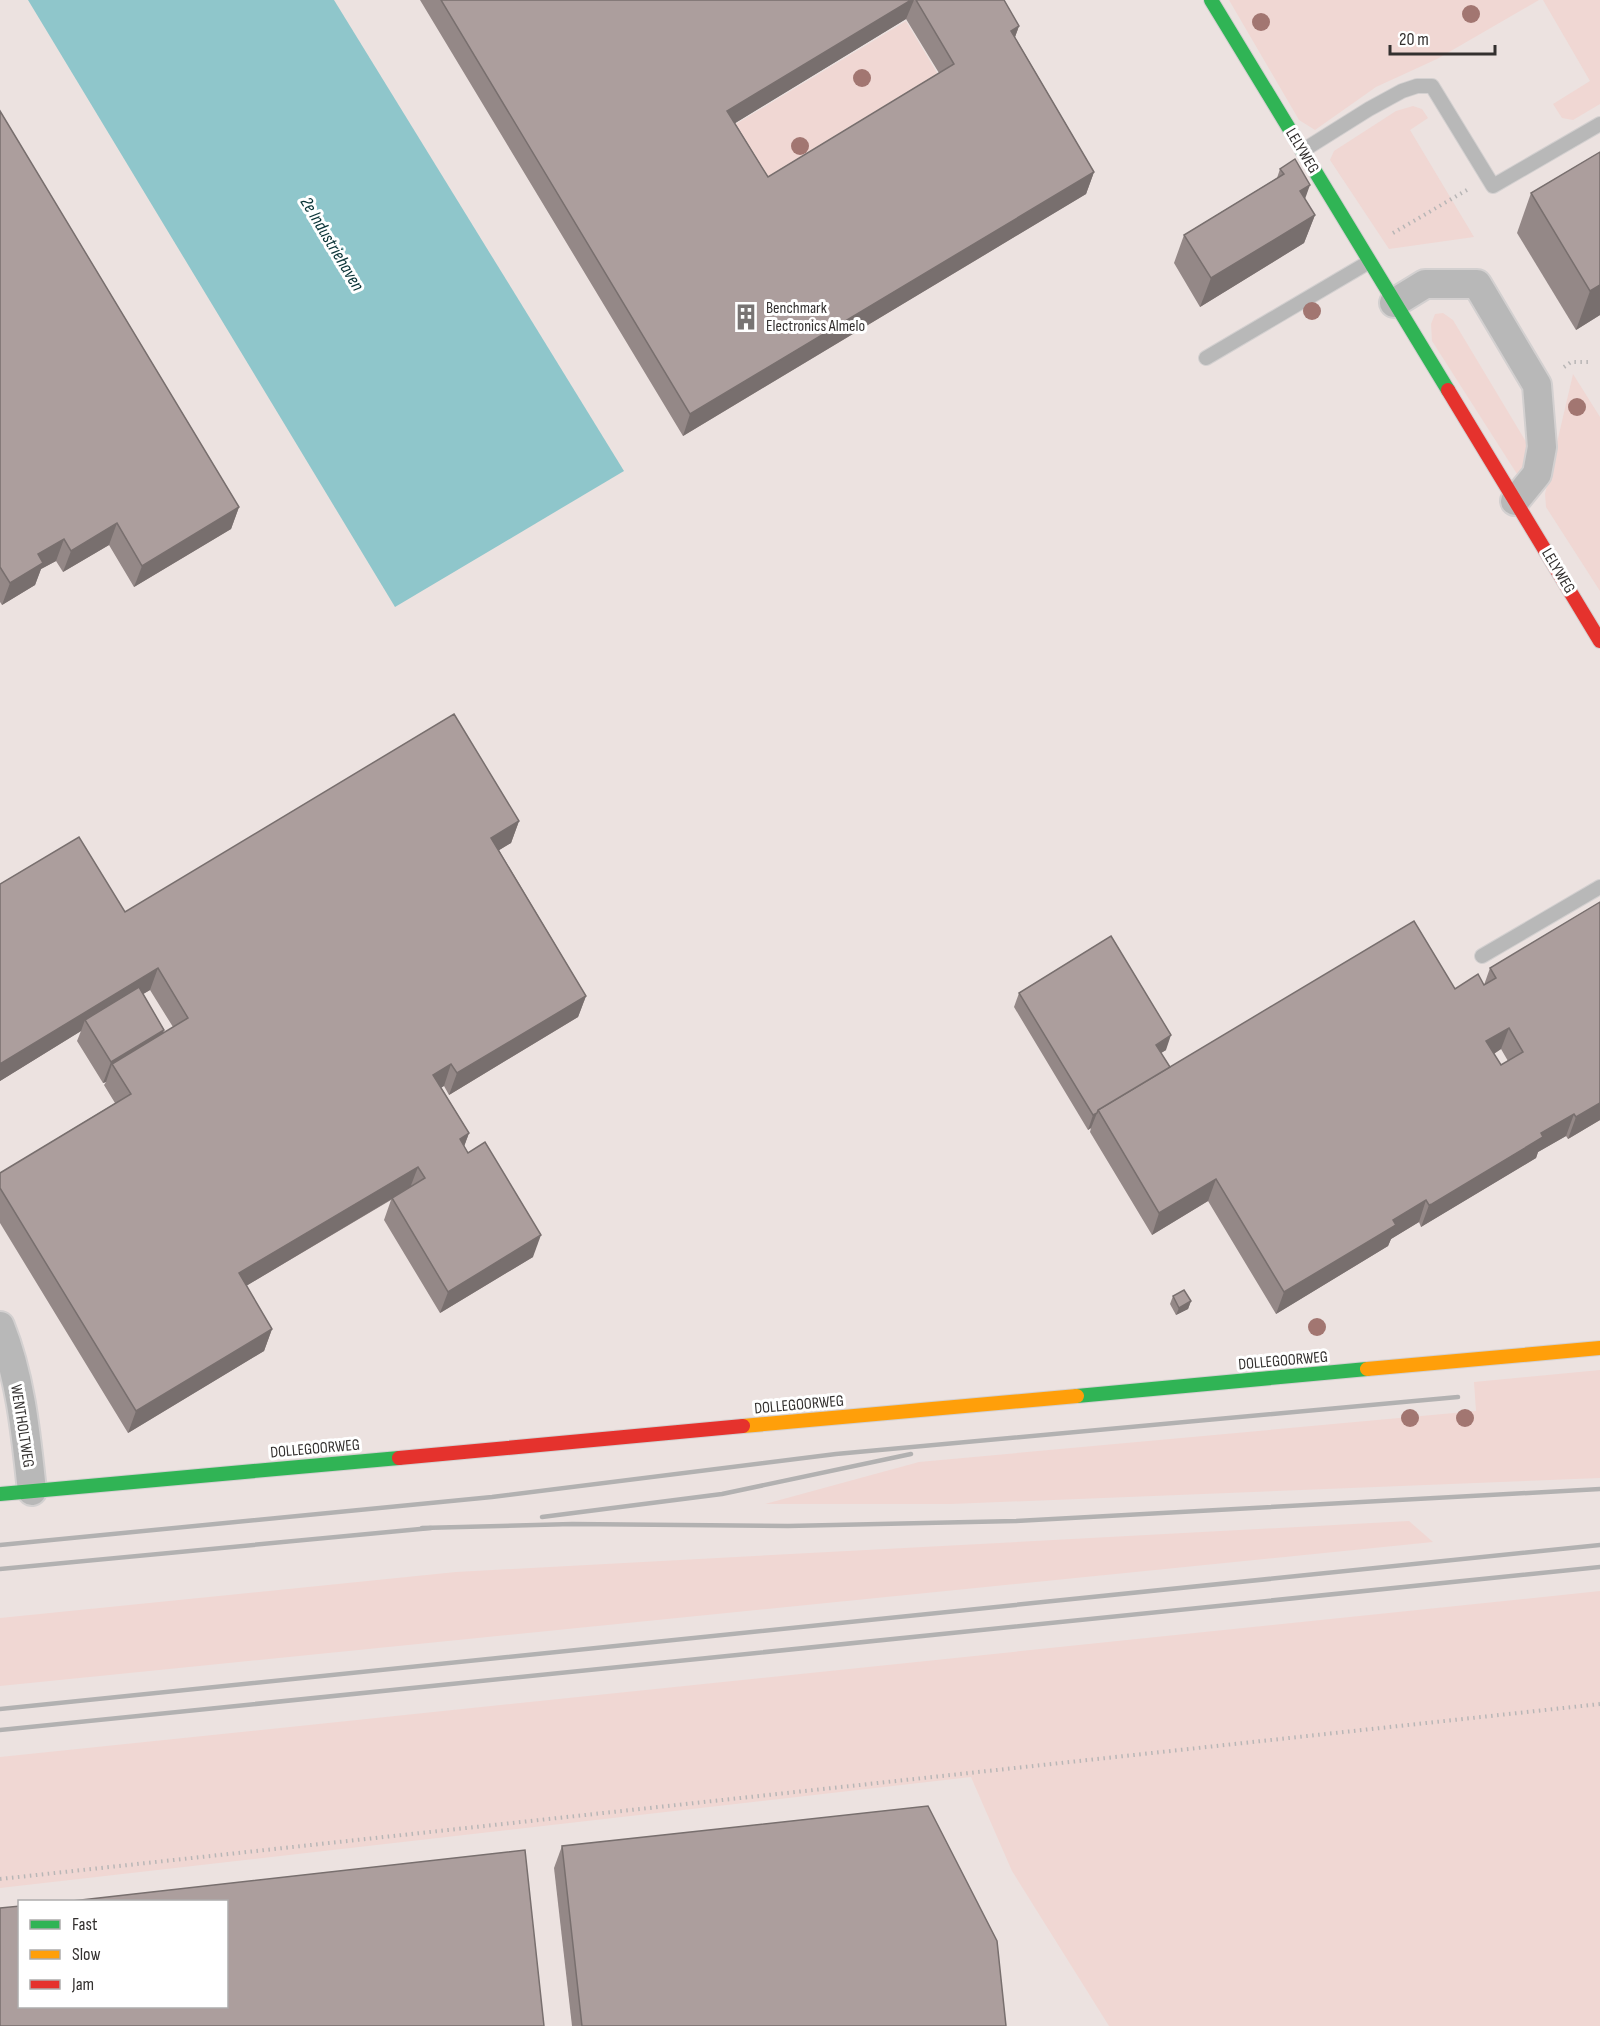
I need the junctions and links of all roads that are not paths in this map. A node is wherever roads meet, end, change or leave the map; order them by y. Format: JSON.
{"nodes":[{"id":1,"x":1210,"y":0,"type":"edge"},
{"id":2,"x":1600,"y":124,"type":"edge"},
{"id":3,"x":1302,"y":151,"type":"junction"},
{"id":4,"x":1366,"y":256,"type":"junction"},
{"id":5,"x":1394,"y":303,"type":"junction"},
{"id":6,"x":1206,"y":358,"type":"dead end"},
{"id":7,"x":1515,"y":501,"type":"junction"},
{"id":8,"x":1595,"y":622,"type":"edge"},
{"id":9,"x":1600,"y":641,"type":"edge"},
{"id":10,"x":1600,"y":887,"type":"edge"},
{"id":11,"x":1482,"y":956,"type":"dead end"},
{"id":12,"x":0,"y":1326,"type":"edge"},
{"id":13,"x":1600,"y":1348,"type":"edge"},
{"id":14,"x":32,"y":1491,"type":"junction"},
{"id":15,"x":0,"y":1494,"type":"edge"}],
"edges":[{"from":1,"to":3,"type":"street","name":"LELYWEG"},
{"from":2,"to":3,"type":"lane"},
{"from":3,"to":4,"type":"street","name":"LELYWEG"},
{"from":4,"to":5,"type":"street","name":"LELYWEG"},
{"from":4,"to":6,"type":"lane"},
{"from":5,"to":7,"type":"street","name":"LELYWEG"},
{"from":5,"to":7,"type":"street"},
{"from":7,"to":8,"type":"street","name":"LELYWEG"},
{"from":8,"to":9,"type":"street","name":"LELYWEG"},
{"from":10,"to":11,"type":"lane"},
{"from":12,"to":14,"type":"street","name":"WENTHOLTWEG"},
{"from":13,"to":14,"type":"street","name":"DOLLEGOORWEG"},
{"from":14,"to":15,"type":"street","name":"DOLLEGOORWEG"}]}
